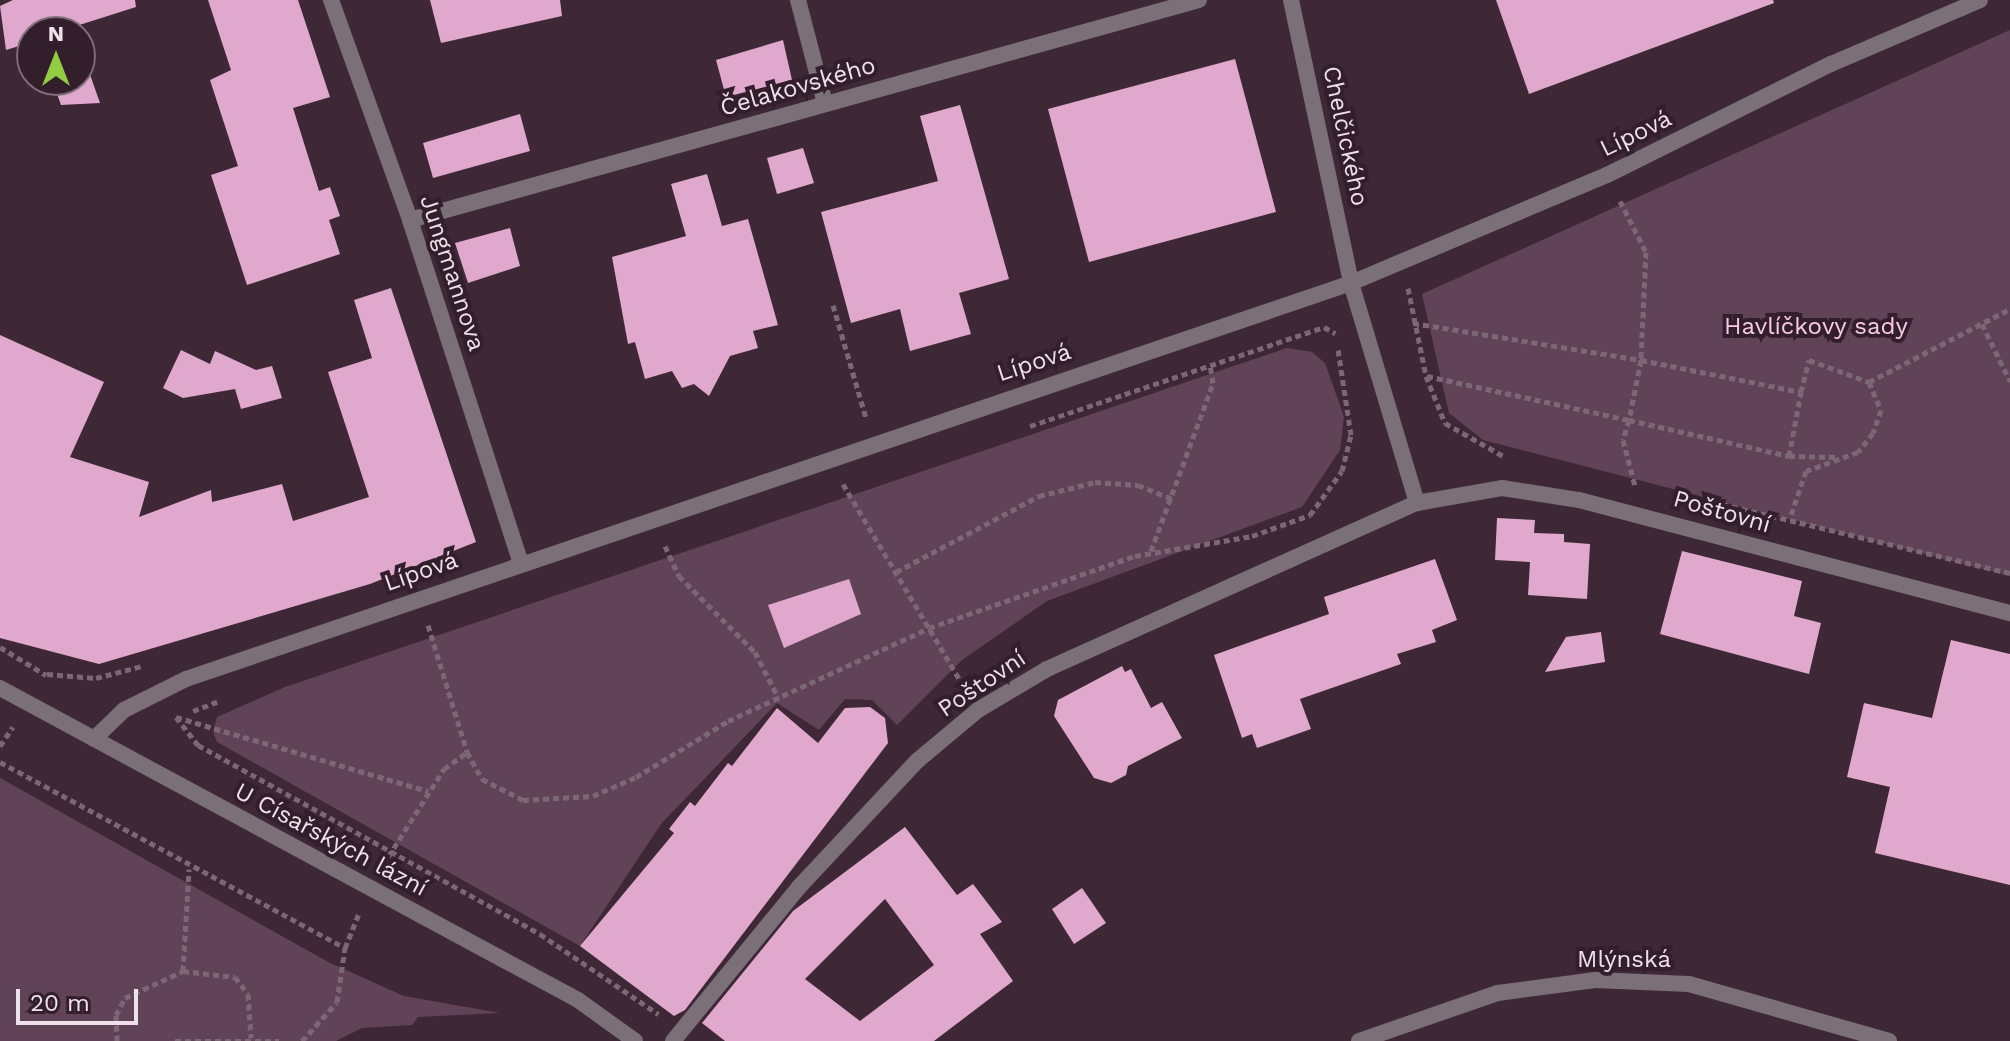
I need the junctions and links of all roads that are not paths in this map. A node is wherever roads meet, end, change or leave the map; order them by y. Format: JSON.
{"nodes":[{"id":1,"x":331,"y":0,"type":"edge"},
{"id":2,"x":798,"y":0,"type":"edge"},
{"id":3,"x":1199,"y":0,"type":"edge"},
{"id":4,"x":1291,"y":0,"type":"edge"},
{"id":5,"x":1980,"y":0,"type":"edge"},
{"id":6,"x":825,"y":104,"type":"junction"},
{"id":7,"x":410,"y":220,"type":"junction"},
{"id":8,"x":1351,"y":283,"type":"junction"},
{"id":9,"x":1417,"y":503,"type":"junction"},
{"id":10,"x":521,"y":563,"type":"junction"},
{"id":11,"x":2010,"y":613,"type":"edge"},
{"id":12,"x":0,"y":688,"type":"edge"},
{"id":13,"x":94,"y":739,"type":"junction"},
{"id":14,"x":677,"y":1036,"type":"edge"},
{"id":15,"x":635,"y":1041,"type":"edge"},
{"id":16,"x":1359,"y":1041,"type":"edge"},
{"id":17,"x":1889,"y":1041,"type":"edge"}],
"edges":[{"from":1,"to":7,"type":"street","name":"Jungmannova"},
{"from":2,"to":6,"type":"street"},
{"from":3,"to":6,"type":"street","name":"Čelakovského"},
{"from":4,"to":8,"type":"street","name":"Chelčického"},
{"from":5,"to":8,"type":"street","name":"Lípová"},
{"from":6,"to":7,"type":"street","name":"Čelakovského"},
{"from":7,"to":10,"type":"street","name":"Jungmannova"},
{"from":8,"to":9,"type":"street"},
{"from":8,"to":10,"type":"street","name":"Lípová"},
{"from":9,"to":11,"type":"street","name":"Poštovní"},
{"from":9,"to":14,"type":"street","name":"Poštovní"},
{"from":10,"to":13,"type":"street","name":"Lípová"},
{"from":12,"to":13,"type":"street","name":"U Císařských lázní"},
{"from":13,"to":15,"type":"street","name":"U Císařských lázní"},
{"from":16,"to":17,"type":"street","name":"Mlýnská"}]}
